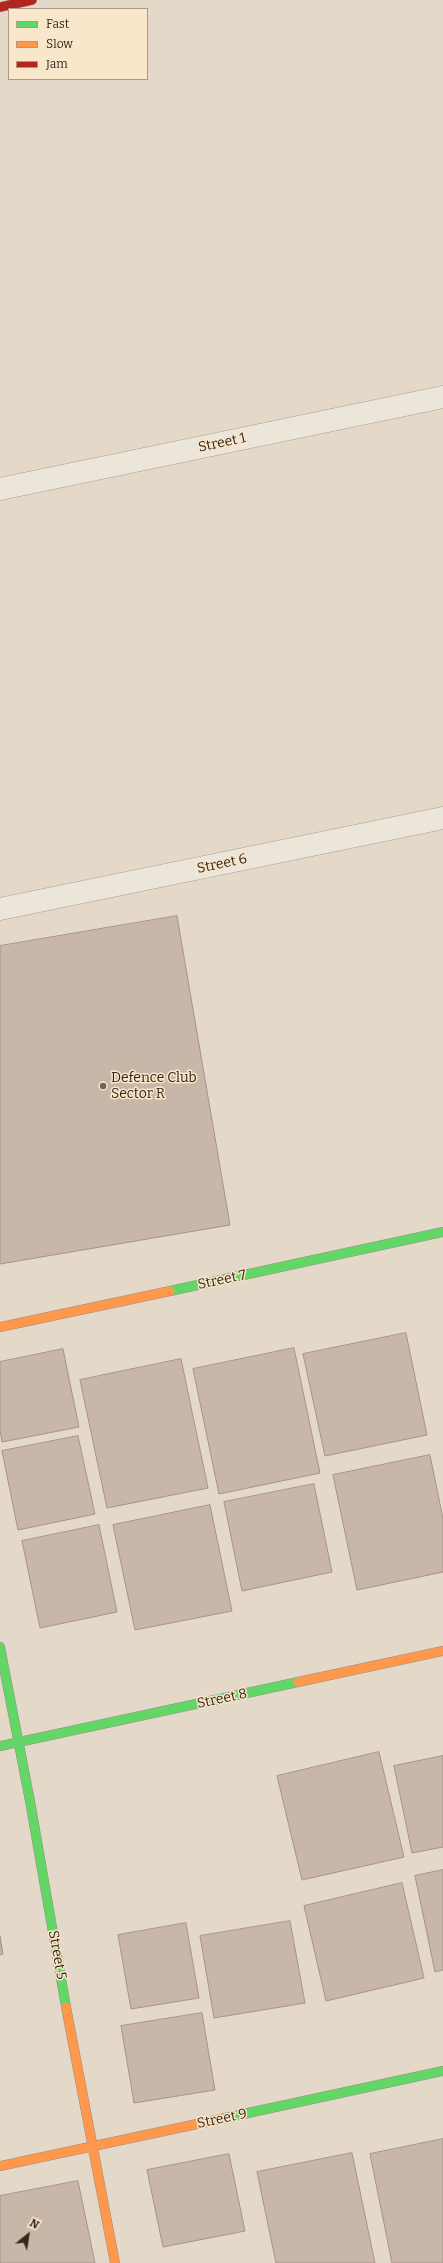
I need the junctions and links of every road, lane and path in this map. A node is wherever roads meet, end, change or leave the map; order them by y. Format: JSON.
{"nodes":[{"id":1,"x":32,"y":0,"type":"edge"},
{"id":2,"x":0,"y":7,"type":"edge"},
{"id":3,"x":443,"y":397,"type":"edge"},
{"id":4,"x":0,"y":489,"type":"edge"},
{"id":5,"x":443,"y":818,"type":"edge"},
{"id":6,"x":0,"y":909,"type":"edge"},
{"id":7,"x":443,"y":1232,"type":"edge"},
{"id":8,"x":0,"y":1327,"type":"edge"},
{"id":9,"x":0,"y":1647,"type":"edge"},
{"id":10,"x":443,"y":1651,"type":"edge"},
{"id":11,"x":21,"y":1742,"type":"junction"},
{"id":12,"x":0,"y":1746,"type":"edge"},
{"id":13,"x":443,"y":2071,"type":"edge"},
{"id":14,"x":90,"y":2148,"type":"junction"},
{"id":15,"x":0,"y":2166,"type":"edge"},
{"id":16,"x":115,"y":2263,"type":"edge"}],
"edges":[{"from":1,"to":2,"type":"street"},
{"from":3,"to":4,"type":"street","name":"Street 1"},
{"from":5,"to":6,"type":"street","name":"Street 6"},
{"from":7,"to":8,"type":"street","name":"Street 7"},
{"from":9,"to":11,"type":"street","name":"Street 5"},
{"from":10,"to":11,"type":"street","name":"Street 8"},
{"from":11,"to":12,"type":"street","name":"Street 8"},
{"from":11,"to":14,"type":"street","name":"Street 5"},
{"from":13,"to":14,"type":"street","name":"Street 9"},
{"from":14,"to":15,"type":"street","name":"Street 9"},
{"from":14,"to":16,"type":"street","name":"Street 5"}]}
